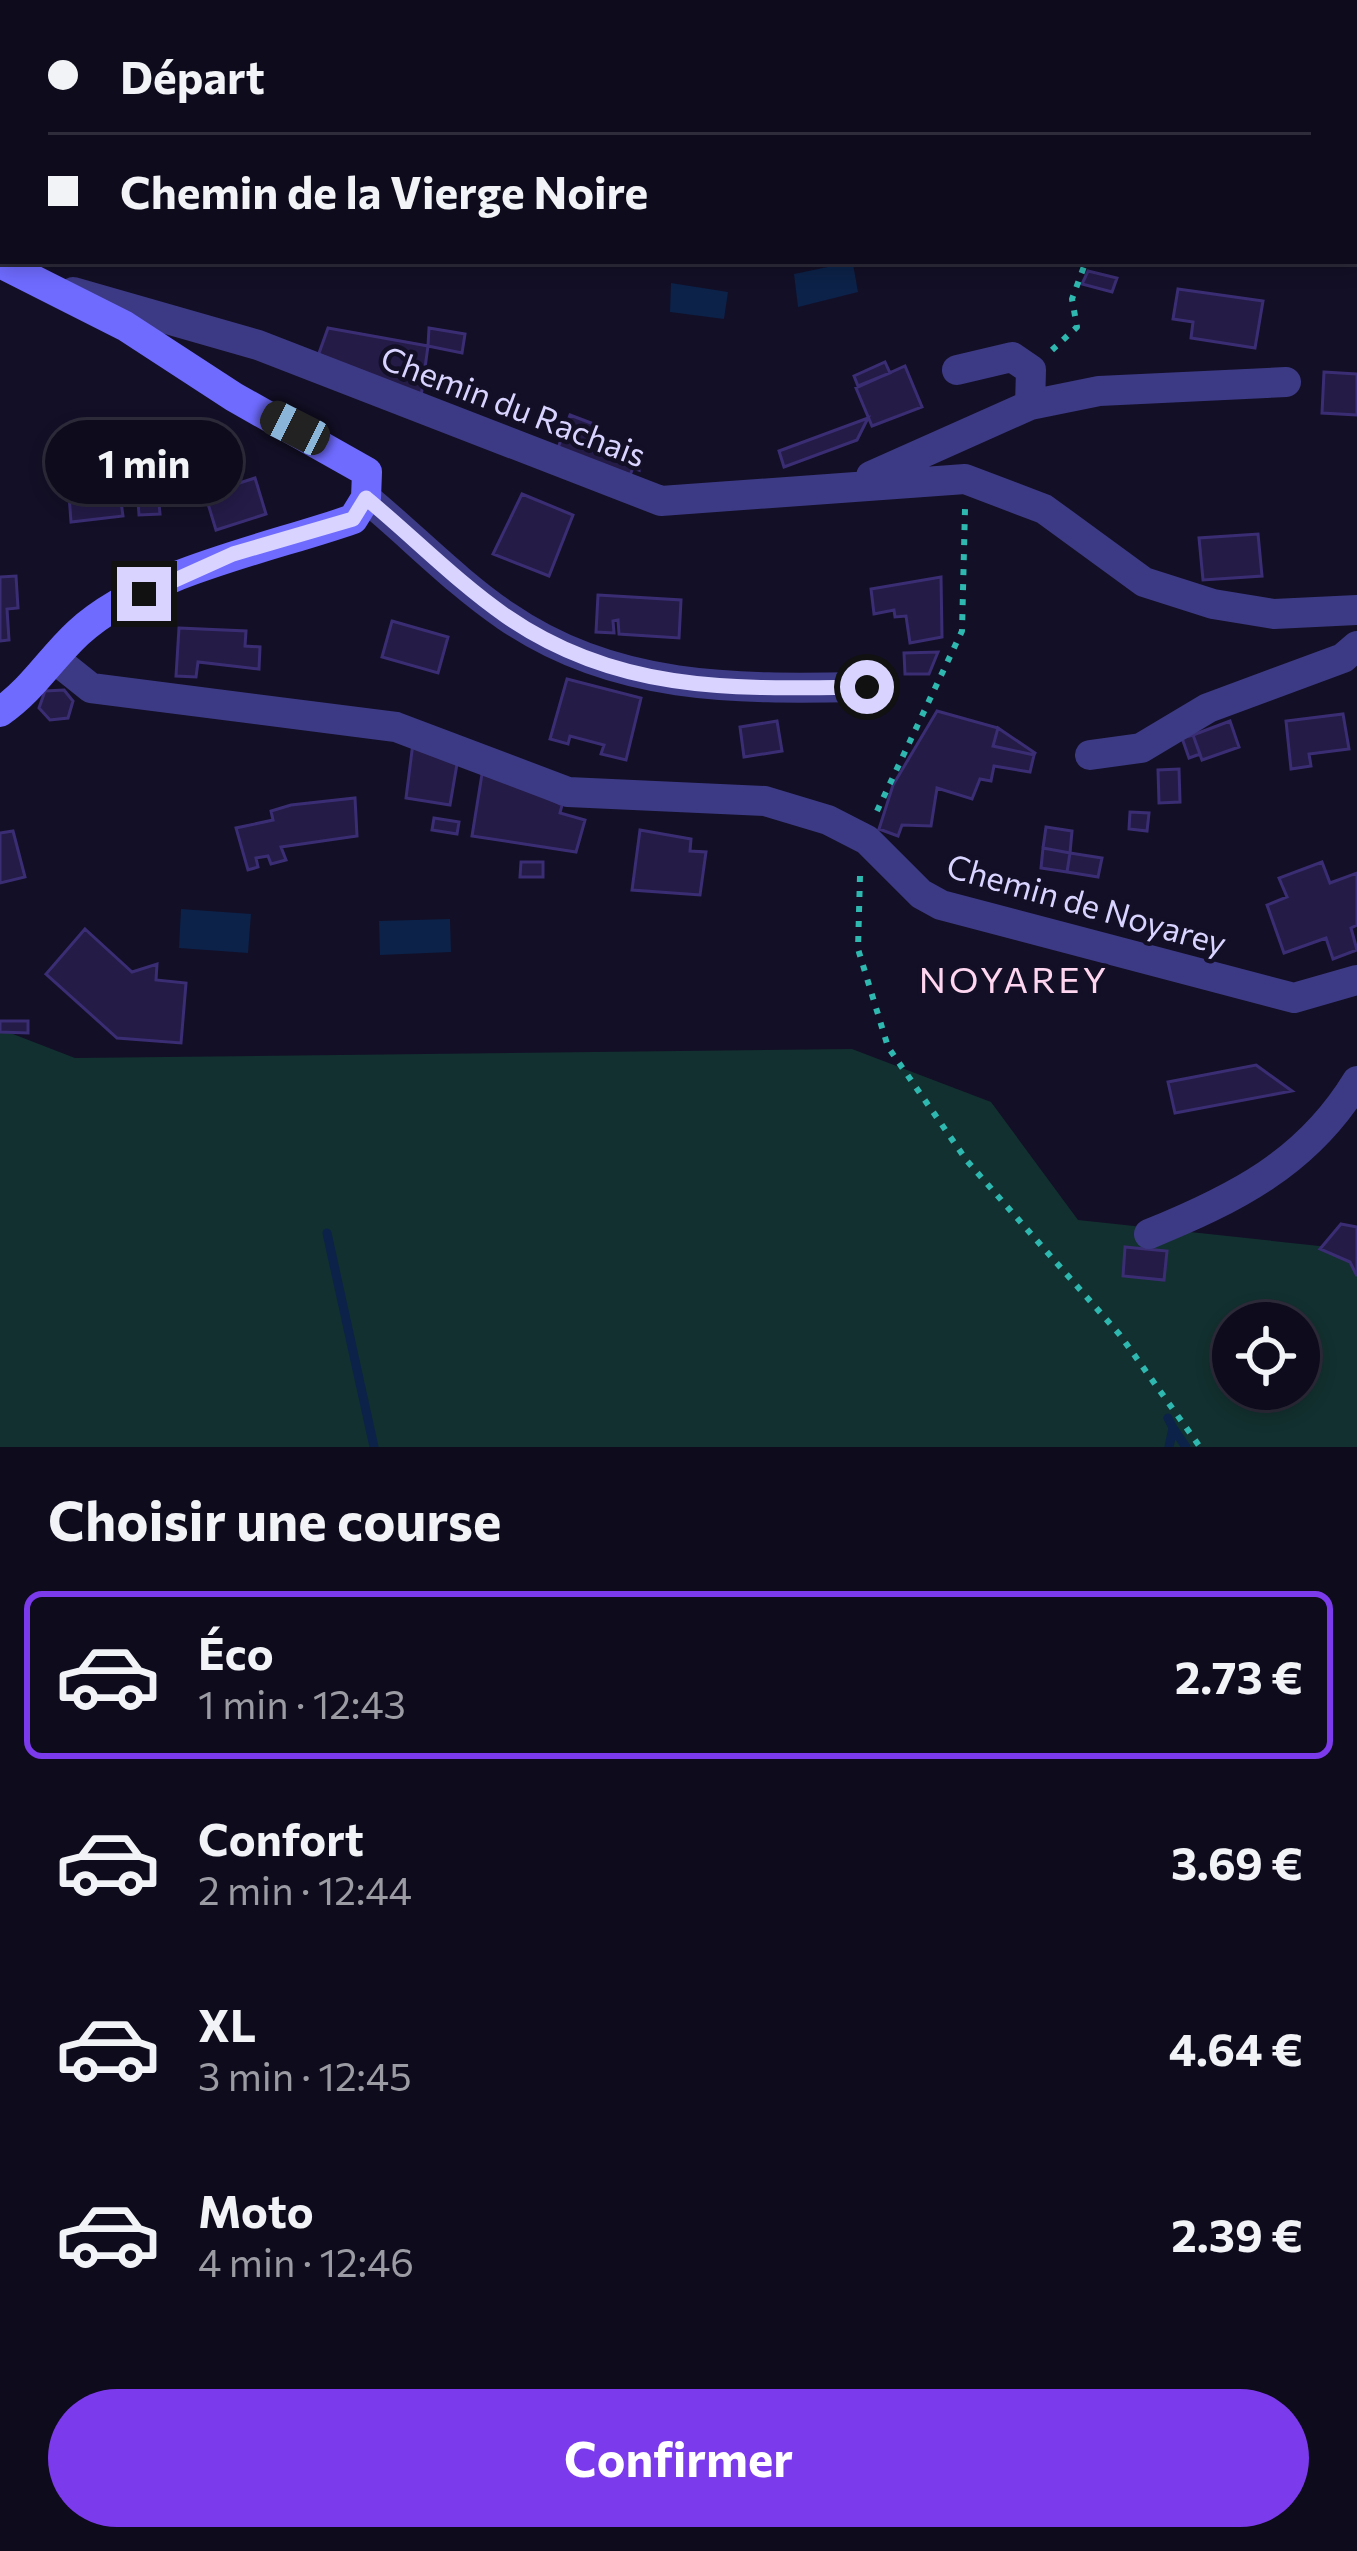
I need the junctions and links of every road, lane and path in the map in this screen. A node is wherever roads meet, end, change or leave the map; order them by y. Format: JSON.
{"nodes":[{"id":1,"x":4,"y":264,"type":"edge"},
{"id":2,"x":1085,"y":264,"type":"edge"},
{"id":3,"x":50,"y":286,"type":"junction"},
{"id":4,"x":1048,"y":363,"type":"dead end"},
{"id":5,"x":957,"y":370,"type":"dead end"},
{"id":6,"x":1286,"y":382,"type":"dead end"},
{"id":7,"x":1030,"y":405,"type":"junction"},
{"id":8,"x":965,"y":479,"type":"junction"},
{"id":9,"x":855,"y":483,"type":"junction"},
{"id":10,"x":366,"y":498,"type":"junction"},
{"id":11,"x":1357,"y":610,"type":"edge"},
{"id":12,"x":1357,"y":646,"type":"edge"},
{"id":13,"x":56,"y":660,"type":"junction"},
{"id":14,"x":867,"y":687,"type":"dead end"},
{"id":15,"x":0,"y":712,"type":"edge"},
{"id":16,"x":1090,"y":755,"type":"dead end"},
{"id":17,"x":867,"y":839,"type":"junction"},
{"id":18,"x":1357,"y":980,"type":"edge"},
{"id":19,"x":1357,"y":1081,"type":"edge"},
{"id":20,"x":1149,"y":1234,"type":"dead end"},
{"id":21,"x":1200,"y":1447,"type":"edge"}],
"edges":[{"from":1,"to":3,"type":"street"},
{"from":2,"to":4,"type":"path"},
{"from":3,"to":9,"type":"street","name":"Chemin du Rachais"},
{"from":3,"to":10,"type":"street"},
{"from":5,"to":7,"type":"street"},
{"from":6,"to":7,"type":"street"},
{"from":7,"to":9,"type":"street"},
{"from":8,"to":9,"type":"street","name":"Chemin du Rachais"},
{"from":8,"to":11,"type":"street"},
{"from":8,"to":17,"type":"path"},
{"from":10,"to":13,"type":"street"},
{"from":10,"to":14,"type":"street"},
{"from":12,"to":16,"type":"street"},
{"from":13,"to":15,"type":"street"},
{"from":13,"to":17,"type":"street","name":"Chemin de Noyarey"},
{"from":17,"to":18,"type":"street","name":"Chemin de Noyarey"},
{"from":17,"to":21,"type":"path"},
{"from":19,"to":20,"type":"street"}]}
